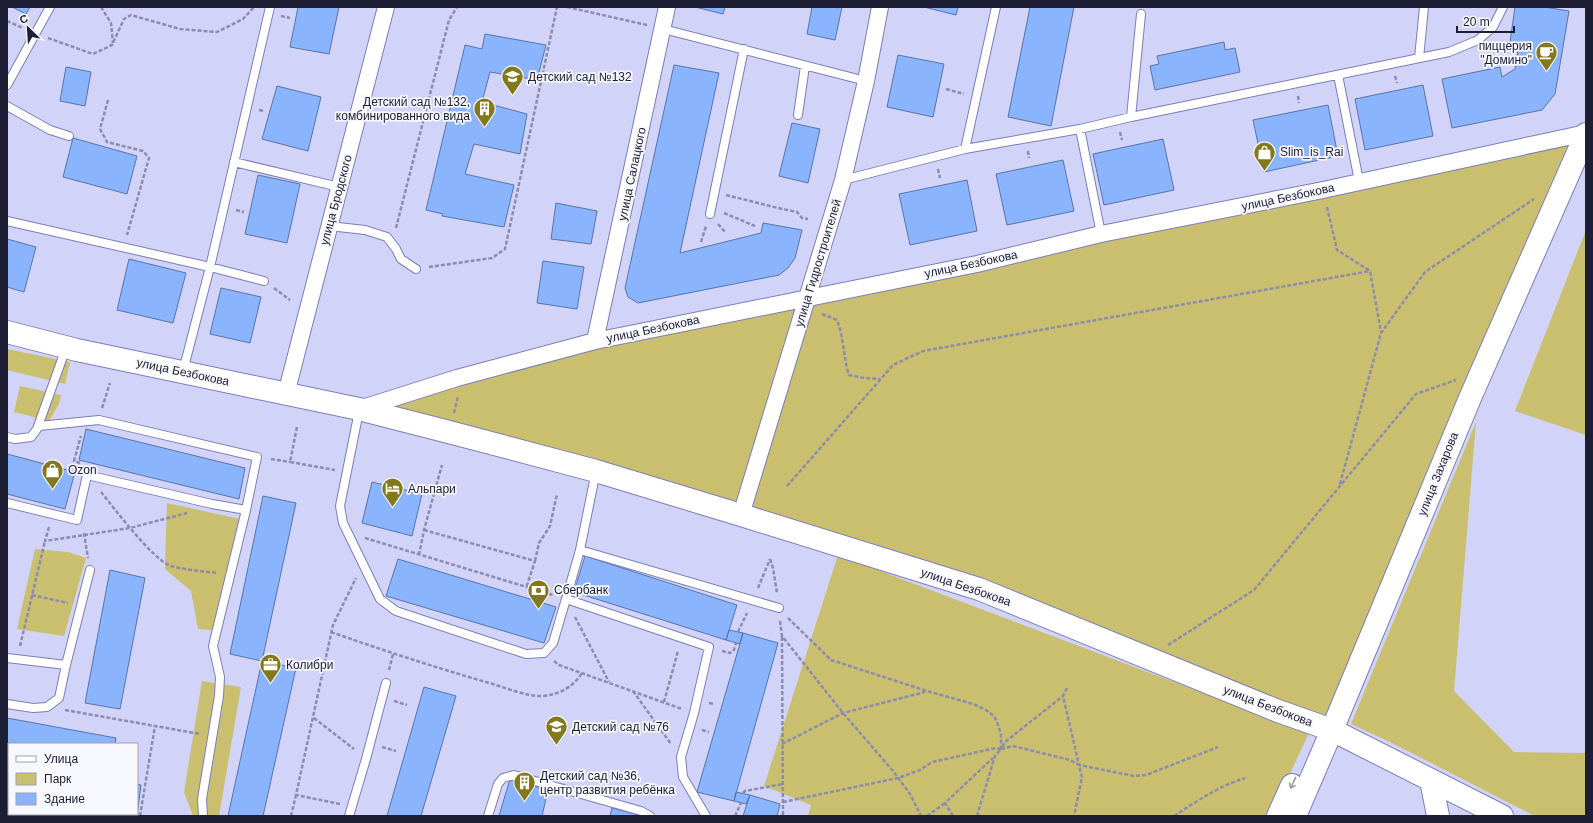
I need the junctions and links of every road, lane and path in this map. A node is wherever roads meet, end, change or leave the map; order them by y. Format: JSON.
{"nodes":[{"id":1,"x":50,"y":7,"type":"edge"},
{"id":2,"x":101,"y":7,"type":"edge"},
{"id":3,"x":254,"y":7,"type":"edge"},
{"id":4,"x":270,"y":7,"type":"edge"},
{"id":5,"x":386,"y":7,"type":"edge"},
{"id":6,"x":457,"y":7,"type":"edge"},
{"id":7,"x":556,"y":7,"type":"edge"},
{"id":8,"x":567,"y":7,"type":"edge"},
{"id":9,"x":667,"y":7,"type":"edge"},
{"id":10,"x":880,"y":7,"type":"edge"},
{"id":11,"x":996,"y":7,"type":"edge"},
{"id":12,"x":1424,"y":7,"type":"edge"},
{"id":13,"x":1503,"y":7,"type":"edge"},
{"id":14,"x":1141,"y":14,"type":"dead end"},
{"id":15,"x":7,"y":20,"type":"edge"},
{"id":16,"x":663,"y":29,"type":"junction"},
{"id":17,"x":35,"y":34,"type":"junction"},
{"id":18,"x":113,"y":43,"type":"junction"},
{"id":19,"x":744,"y":49,"type":"junction"},
{"id":20,"x":1419,"y":58,"type":"junction"},
{"id":21,"x":805,"y":66,"type":"junction"},
{"id":22,"x":1338,"y":75,"type":"junction"},
{"id":23,"x":866,"y":81,"type":"junction"},
{"id":24,"x":7,"y":85,"type":"edge"},
{"id":25,"x":946,"y":89,"type":"dead end"},
{"id":26,"x":977,"y":96,"type":"junction"},
{"id":27,"x":108,"y":100,"type":"dead end"},
{"id":28,"x":7,"y":106,"type":"edge"},
{"id":29,"x":798,"y":115,"type":"dead end"},
{"id":30,"x":1131,"y":117,"type":"junction"},
{"id":31,"x":1080,"y":129,"type":"junction"},
{"id":32,"x":1586,"y":134,"type":"edge"},
{"id":33,"x":68,"y":136,"type":"dead end"},
{"id":34,"x":965,"y":149,"type":"junction"},
{"id":35,"x":234,"y":162,"type":"junction"},
{"id":36,"x":842,"y":180,"type":"junction"},
{"id":37,"x":1359,"y":181,"type":"junction"},
{"id":38,"x":339,"y":187,"type":"junction"},
{"id":39,"x":715,"y":192,"type":"junction"},
{"id":40,"x":1537,"y":197,"type":"dead end"},
{"id":41,"x":1327,"y":206,"type":"dead end"},
{"id":42,"x":711,"y":211,"type":"joint"},
{"id":43,"x":808,"y":220,"type":"dead end"},
{"id":44,"x":7,"y":221,"type":"edge"},
{"id":45,"x":329,"y":226,"type":"junction"},
{"id":46,"x":755,"y":226,"type":"dead end"},
{"id":47,"x":1101,"y":234,"type":"junction"},
{"id":48,"x":392,"y":244,"type":"junction"},
{"id":49,"x":124,"y":247,"type":"junction"},
{"id":50,"x":210,"y":266,"type":"junction"},
{"id":51,"x":416,"y":269,"type":"joint"},
{"id":52,"x":1370,"y":271,"type":"junction"},
{"id":53,"x":264,"y":281,"type":"joint"},
{"id":54,"x":808,"y":297,"type":"junction"},
{"id":55,"x":290,"y":300,"type":"dead end"},
{"id":56,"x":822,"y":314,"type":"dead end"},
{"id":57,"x":7,"y":332,"type":"edge"},
{"id":58,"x":1381,"y":333,"type":"junction"},
{"id":59,"x":595,"y":341,"type":"junction"},
{"id":60,"x":67,"y":347,"type":"junction"},
{"id":61,"x":183,"y":371,"type":"junction"},
{"id":62,"x":881,"y":379,"type":"junction"},
{"id":63,"x":1458,"y":379,"type":"dead end"},
{"id":64,"x":110,"y":383,"type":"dead end"},
{"id":65,"x":286,"y":394,"type":"junction"},
{"id":66,"x":458,"y":395,"type":"dead end"},
{"id":67,"x":359,"y":409,"type":"junction"},
{"id":68,"x":454,"y":413,"type":"dead end"},
{"id":69,"x":99,"y":420,"type":"junction"},
{"id":70,"x":84,"y":422,"type":"junction"},
{"id":71,"x":39,"y":426,"type":"junction"},
{"id":72,"x":297,"y":427,"type":"dead end"},
{"id":73,"x":7,"y":437,"type":"edge"},
{"id":74,"x":257,"y":457,"type":"junction"},
{"id":75,"x":290,"y":462,"type":"junction"},
{"id":76,"x":442,"y":465,"type":"dead end"},
{"id":77,"x":596,"y":471,"type":"junction"},
{"id":78,"x":347,"y":472,"type":"junction"},
{"id":79,"x":87,"y":475,"type":"junction"},
{"id":80,"x":787,"y":486,"type":"dead end"},
{"id":81,"x":1339,"y":486,"type":"junction"},
{"id":82,"x":557,"y":494,"type":"dead end"},
{"id":83,"x":7,"y":503,"type":"edge"},
{"id":84,"x":216,"y":505,"type":"junction"},
{"id":85,"x":246,"y":510,"type":"junction"},
{"id":86,"x":52,"y":514,"type":"junction"},
{"id":87,"x":741,"y":515,"type":"junction"},
{"id":88,"x":77,"y":520,"type":"junction"},
{"id":89,"x":130,"y":528,"type":"junction"},
{"id":90,"x":424,"y":530,"type":"junction"},
{"id":91,"x":348,"y":532,"type":"junction"},
{"id":92,"x":85,"y":535,"type":"junction"},
{"id":93,"x":45,"y":541,"type":"junction"},
{"id":94,"x":580,"y":550,"type":"junction"},
{"id":95,"x":419,"y":555,"type":"junction"},
{"id":96,"x":770,"y":559,"type":"dead end"},
{"id":97,"x":535,"y":560,"type":"junction"},
{"id":98,"x":90,"y":570,"type":"joint"},
{"id":99,"x":230,"y":575,"type":"junction"},
{"id":100,"x":354,"y":580,"type":"dead end"},
{"id":101,"x":526,"y":588,"type":"junction"},
{"id":102,"x":32,"y":595,"type":"junction"},
{"id":103,"x":566,"y":599,"type":"junction"},
{"id":104,"x":54,"y":600,"type":"dead end"},
{"id":105,"x":779,"y":609,"type":"junction"},
{"id":106,"x":331,"y":632,"type":"junction"},
{"id":107,"x":782,"y":636,"type":"junction"},
{"id":108,"x":682,"y":638,"type":"junction"},
{"id":109,"x":736,"y":642,"type":"dead end"},
{"id":110,"x":709,"y":647,"type":"junction"},
{"id":111,"x":544,"y":653,"type":"junction"},
{"id":112,"x":394,"y":654,"type":"junction"},
{"id":113,"x":7,"y":658,"type":"edge"},
{"id":114,"x":1148,"y":658,"type":"junction"},
{"id":115,"x":16,"y":659,"type":"junction"},
{"id":116,"x":66,"y":665,"type":"junction"},
{"id":117,"x":582,"y":672,"type":"junction"},
{"id":118,"x":386,"y":682,"type":"joint"},
{"id":119,"x":609,"y":682,"type":"junction"},
{"id":120,"x":1067,"y":688,"type":"dead end"},
{"id":121,"x":633,"y":691,"type":"junction"},
{"id":122,"x":927,"y":691,"type":"junction"},
{"id":123,"x":1063,"y":696,"type":"junction"},
{"id":124,"x":664,"y":702,"type":"junction"},
{"id":125,"x":7,"y":704,"type":"edge"},
{"id":126,"x":46,"y":707,"type":"junction"},
{"id":127,"x":694,"y":713,"type":"junction"},
{"id":128,"x":843,"y":713,"type":"junction"},
{"id":129,"x":314,"y":718,"type":"junction"},
{"id":130,"x":155,"y":726,"type":"junction"},
{"id":131,"x":1332,"y":730,"type":"junction"},
{"id":132,"x":189,"y":732,"type":"dead end"},
{"id":133,"x":782,"y":744,"type":"junction"},
{"id":134,"x":1218,"y":747,"type":"dead end"},
{"id":135,"x":1001,"y":749,"type":"junction"},
{"id":136,"x":995,"y":756,"type":"junction"},
{"id":137,"x":681,"y":757,"type":"junction"},
{"id":138,"x":366,"y":759,"type":"junction"},
{"id":139,"x":1079,"y":765,"type":"junction"},
{"id":140,"x":898,"y":778,"type":"junction"},
{"id":141,"x":1245,"y":778,"type":"dead end"},
{"id":142,"x":1431,"y":780,"type":"junction"},
{"id":143,"x":783,"y":784,"type":"junction"},
{"id":144,"x":743,"y":794,"type":"dead end"},
{"id":145,"x":296,"y":795,"type":"junction"},
{"id":146,"x":783,"y":802,"type":"junction"},
{"id":147,"x":741,"y":803,"type":"dead end"},
{"id":148,"x":945,"y":803,"type":"junction"},
{"id":149,"x":351,"y":806,"type":"junction"},
{"id":150,"x":140,"y":816,"type":"edge"},
{"id":151,"x":203,"y":816,"type":"edge"},
{"id":152,"x":291,"y":816,"type":"edge"},
{"id":153,"x":349,"y":816,"type":"edge"},
{"id":154,"x":488,"y":816,"type":"edge"},
{"id":155,"x":650,"y":816,"type":"edge"},
{"id":156,"x":706,"y":816,"type":"edge"},
{"id":157,"x":735,"y":816,"type":"edge"},
{"id":158,"x":783,"y":816,"type":"edge"},
{"id":159,"x":921,"y":816,"type":"edge"},
{"id":160,"x":927,"y":816,"type":"edge"},
{"id":161,"x":953,"y":816,"type":"edge"},
{"id":162,"x":977,"y":816,"type":"edge"},
{"id":163,"x":1074,"y":816,"type":"edge"},
{"id":164,"x":1174,"y":816,"type":"edge"},
{"id":165,"x":1278,"y":816,"type":"edge"},
{"id":166,"x":1295,"y":816,"type":"edge"},
{"id":167,"x":1438,"y":816,"type":"edge"},
{"id":168,"x":1502,"y":816,"type":"edge"}],
"edges":[{"from":1,"to":17,"type":"lane"},
{"from":2,"to":18,"type":"path"},
{"from":3,"to":18,"type":"path"},
{"from":4,"to":35,"type":"lane"},
{"from":5,"to":38,"type":"street","name":"улица Бродского"},
{"from":6,"to":48,"type":"path"},
{"from":7,"to":51,"type":"path"},
{"from":8,"to":16,"type":"path"},
{"from":9,"to":16,"type":"street","name":"улица Салацкого"},
{"from":10,"to":23,"type":"street","name":"улица Гидростроителей"},
{"from":11,"to":26,"type":"lane"},
{"from":12,"to":20,"type":"lane"},
{"from":13,"to":20,"type":"lane"},
{"from":14,"to":30,"type":"lane"},
{"from":15,"to":17,"type":"path"},
{"from":16,"to":19,"type":"lane"},
{"from":16,"to":59,"type":"street","name":"улица Салацкого"},
{"from":17,"to":18,"type":"path"},
{"from":17,"to":24,"type":"lane"},
{"from":19,"to":21,"type":"lane"},
{"from":19,"to":39,"type":"lane"},
{"from":20,"to":22,"type":"lane"},
{"from":21,"to":23,"type":"lane"},
{"from":21,"to":29,"type":"lane"},
{"from":22,"to":30,"type":"lane"},
{"from":22,"to":37,"type":"lane"},
{"from":23,"to":36,"type":"street","name":"улица Гидростроителей"},
{"from":25,"to":26,"type":"path"},
{"from":26,"to":34,"type":"lane"},
{"from":27,"to":49,"type":"path"},
{"from":28,"to":33,"type":"lane"},
{"from":30,"to":31,"type":"lane"},
{"from":31,"to":34,"type":"lane"},
{"from":31,"to":47,"type":"lane"},
{"from":32,"to":37,"type":"street","name":"улица Безбокова"},
{"from":32,"to":131,"type":"street","name":"улица Захарова"},
{"from":34,"to":36,"type":"lane"},
{"from":35,"to":38,"type":"lane"},
{"from":35,"to":50,"type":"lane"},
{"from":36,"to":54,"type":"street","name":"улица Гидростроителей"},
{"from":37,"to":47,"type":"street","name":"улица Безбокова"},
{"from":38,"to":45,"type":"street","name":"улица Бродского"},
{"from":39,"to":42,"type":"lane"},
{"from":39,"to":43,"type":"path"},
{"from":40,"to":58,"type":"path"},
{"from":41,"to":52,"type":"path"},
{"from":42,"to":46,"type":"path"},
{"from":44,"to":49,"type":"lane"},
{"from":45,"to":48,"type":"lane"},
{"from":45,"to":65,"type":"street","name":"улица Бродского"},
{"from":47,"to":54,"type":"street","name":"улица Безбокова"},
{"from":48,"to":51,"type":"lane"},
{"from":49,"to":50,"type":"lane"},
{"from":50,"to":53,"type":"lane"},
{"from":50,"to":61,"type":"lane"},
{"from":52,"to":58,"type":"path"},
{"from":52,"to":62,"type":"path"},
{"from":53,"to":55,"type":"path"},
{"from":54,"to":59,"type":"street","name":"улица Безбокова"},
{"from":54,"to":87,"type":"street","name":"улица Гидростроителей"},
{"from":56,"to":62,"type":"path"},
{"from":57,"to":60,"type":"street","name":"улица Безбокова"},
{"from":58,"to":81,"type":"path"},
{"from":59,"to":67,"type":"street","name":"улица Безбокова"},
{"from":60,"to":61,"type":"street","name":"улица Безбокова"},
{"from":60,"to":71,"type":"lane"},
{"from":61,"to":65,"type":"street","name":"улица Безбокова"},
{"from":62,"to":80,"type":"path"},
{"from":63,"to":81,"type":"path"},
{"from":64,"to":69,"type":"path"},
{"from":65,"to":67,"type":"street","name":"улица Безбокова"},
{"from":66,"to":68,"type":"path"},
{"from":67,"to":77,"type":"street","name":"улица Безбокова"},
{"from":67,"to":78,"type":"lane"},
{"from":69,"to":70,"type":"lane"},
{"from":69,"to":74,"type":"lane"},
{"from":70,"to":71,"type":"lane"},
{"from":70,"to":79,"type":"path"},
{"from":71,"to":73,"type":"lane"},
{"from":72,"to":75,"type":"path"},
{"from":74,"to":75,"type":"path"},
{"from":74,"to":85,"type":"lane"},
{"from":75,"to":78,"type":"path"},
{"from":76,"to":90,"type":"path"},
{"from":77,"to":87,"type":"street","name":"улица Безбокова"},
{"from":77,"to":94,"type":"lane"},
{"from":78,"to":91,"type":"lane"},
{"from":79,"to":84,"type":"lane"},
{"from":79,"to":88,"type":"lane"},
{"from":79,"to":89,"type":"path"},
{"from":81,"to":114,"type":"path"},
{"from":82,"to":97,"type":"path"},
{"from":83,"to":86,"type":"lane"},
{"from":84,"to":85,"type":"lane"},
{"from":84,"to":89,"type":"path"},
{"from":85,"to":99,"type":"lane"},
{"from":86,"to":88,"type":"lane"},
{"from":86,"to":93,"type":"path"},
{"from":87,"to":114,"type":"street","name":"улица Безбокова"},
{"from":88,"to":92,"type":"path"},
{"from":89,"to":92,"type":"path"},
{"from":89,"to":99,"type":"path"},
{"from":90,"to":95,"type":"path"},
{"from":90,"to":97,"type":"path"},
{"from":91,"to":95,"type":"path"},
{"from":91,"to":111,"type":"lane"},
{"from":92,"to":93,"type":"path"},
{"from":92,"to":98,"type":"path"},
{"from":93,"to":102,"type":"path"},
{"from":94,"to":103,"type":"lane"},
{"from":94,"to":105,"type":"lane"},
{"from":95,"to":101,"type":"path"},
{"from":96,"to":105,"type":"path"},
{"from":97,"to":101,"type":"path"},
{"from":98,"to":116,"type":"lane"},
{"from":99,"to":151,"type":"lane"},
{"from":100,"to":106,"type":"path"},
{"from":101,"to":103,"type":"path"},
{"from":102,"to":104,"type":"path"},
{"from":102,"to":115,"type":"path"},
{"from":103,"to":108,"type":"lane"},
{"from":103,"to":111,"type":"lane"},
{"from":103,"to":119,"type":"path"},
{"from":105,"to":107,"type":"path"},
{"from":105,"to":122,"type":"path"},
{"from":106,"to":112,"type":"path"},
{"from":106,"to":129,"type":"path"},
{"from":107,"to":128,"type":"path"},
{"from":107,"to":133,"type":"path"},
{"from":108,"to":110,"type":"lane"},
{"from":108,"to":124,"type":"path"},
{"from":109,"to":110,"type":"path"},
{"from":110,"to":127,"type":"lane"},
{"from":111,"to":117,"type":"path"},
{"from":112,"to":117,"type":"path"},
{"from":112,"to":118,"type":"path"},
{"from":113,"to":115,"type":"lane"},
{"from":114,"to":131,"type":"street","name":"улица Безбокова"},
{"from":115,"to":116,"type":"lane"},
{"from":116,"to":126,"type":"lane"},
{"from":117,"to":119,"type":"path"},
{"from":118,"to":138,"type":"lane"},
{"from":119,"to":121,"type":"path"},
{"from":120,"to":123,"type":"path"},
{"from":121,"to":124,"type":"path"},
{"from":121,"to":137,"type":"path"},
{"from":122,"to":128,"type":"path"},
{"from":122,"to":135,"type":"path"},
{"from":123,"to":135,"type":"path"},
{"from":123,"to":139,"type":"path"},
{"from":124,"to":127,"type":"path"},
{"from":125,"to":126,"type":"lane"},
{"from":126,"to":130,"type":"path"},
{"from":127,"to":137,"type":"lane"},
{"from":128,"to":133,"type":"path"},
{"from":128,"to":140,"type":"path"},
{"from":129,"to":138,"type":"path"},
{"from":129,"to":145,"type":"path"},
{"from":130,"to":132,"type":"path"},
{"from":130,"to":150,"type":"path"},
{"from":131,"to":142,"type":"street","name":"улица Безбокова"},
{"from":131,"to":165,"type":"street","one_way":true},
{"from":131,"to":166,"type":"street","name":"улица Захарова"},
{"from":133,"to":143,"type":"path"},
{"from":134,"to":139,"type":"path"},
{"from":135,"to":136,"type":"path"},
{"from":135,"to":139,"type":"path"},
{"from":135,"to":140,"type":"path"},
{"from":136,"to":148,"type":"path"},
{"from":136,"to":162,"type":"path"},
{"from":137,"to":156,"type":"lane"},
{"from":138,"to":149,"type":"lane"},
{"from":139,"to":163,"type":"path"},
{"from":140,"to":146,"type":"path"},
{"from":140,"to":159,"type":"path"},
{"from":141,"to":164,"type":"path"},
{"from":142,"to":167,"type":"street"},
{"from":142,"to":168,"type":"street","name":"улица Безбокова"},
{"from":143,"to":144,"type":"path"},
{"from":143,"to":146,"type":"path"},
{"from":145,"to":149,"type":"path"},
{"from":145,"to":152,"type":"path"},
{"from":146,"to":158,"type":"path"},
{"from":147,"to":157,"type":"path"},
{"from":148,"to":160,"type":"path"},
{"from":148,"to":161,"type":"path"},
{"from":149,"to":153,"type":"lane"},
{"from":154,"to":155,"type":"lane"}]}
